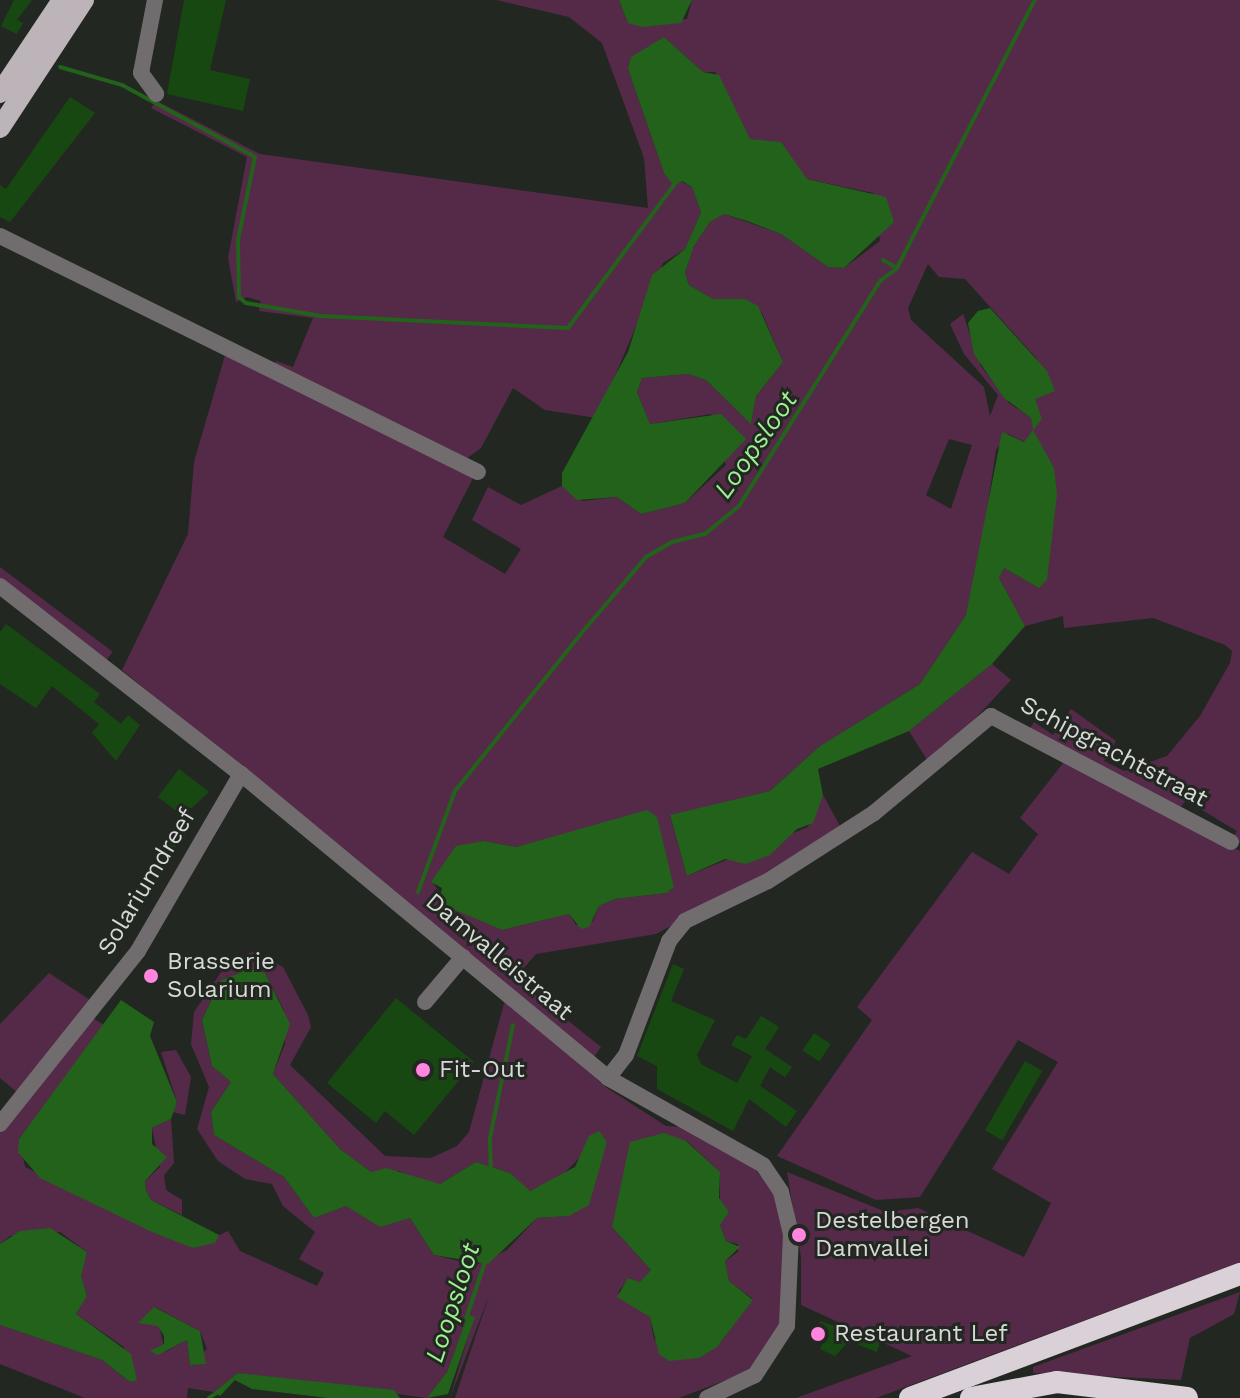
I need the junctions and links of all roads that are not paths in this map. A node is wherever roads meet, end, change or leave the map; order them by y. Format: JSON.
{"nodes":[{"id":1,"x":62,"y":0,"type":"edge"},
{"id":2,"x":84,"y":0,"type":"edge"},
{"id":3,"x":155,"y":0,"type":"edge"},
{"id":4,"x":0,"y":93,"type":"edge"},
{"id":5,"x":156,"y":94,"type":"dead end"},
{"id":6,"x":0,"y":128,"type":"edge"},
{"id":7,"x":0,"y":236,"type":"edge"},
{"id":8,"x":478,"y":472,"type":"dead end"},
{"id":9,"x":0,"y":586,"type":"edge"},
{"id":10,"x":241,"y":774,"type":"junction"},
{"id":11,"x":1231,"y":842,"type":"dead end"},
{"id":12,"x":463,"y":957,"type":"junction"},
{"id":13,"x":425,"y":1002,"type":"dead end"},
{"id":14,"x":608,"y":1078,"type":"junction"},
{"id":15,"x":0,"y":1124,"type":"edge"},
{"id":16,"x":1240,"y":1274,"type":"edge"},
{"id":17,"x":707,"y":1398,"type":"edge"},
{"id":18,"x":910,"y":1398,"type":"edge"},
{"id":19,"x":971,"y":1398,"type":"edge"},
{"id":20,"x":1187,"y":1398,"type":"edge"}],
"edges":[{"from":1,"to":4,"type":"main road"},
{"from":2,"to":6,"type":"main road"},
{"from":3,"to":5,"type":"street"},
{"from":7,"to":8,"type":"street"},
{"from":9,"to":10,"type":"street","name":"Damvalleistraat"},
{"from":10,"to":12,"type":"street","name":"Damvalleistraat"},
{"from":10,"to":15,"type":"street","name":"Solariumdreef"},
{"from":11,"to":14,"type":"street","name":"Schipgrachtstraat"},
{"from":12,"to":13,"type":"street"},
{"from":12,"to":14,"type":"street","name":"Damvalleistraat"},
{"from":14,"to":17,"type":"street","name":"Damvalleistraat"},
{"from":16,"to":18,"type":"highway"},
{"from":19,"to":20,"type":"highway"}]}
